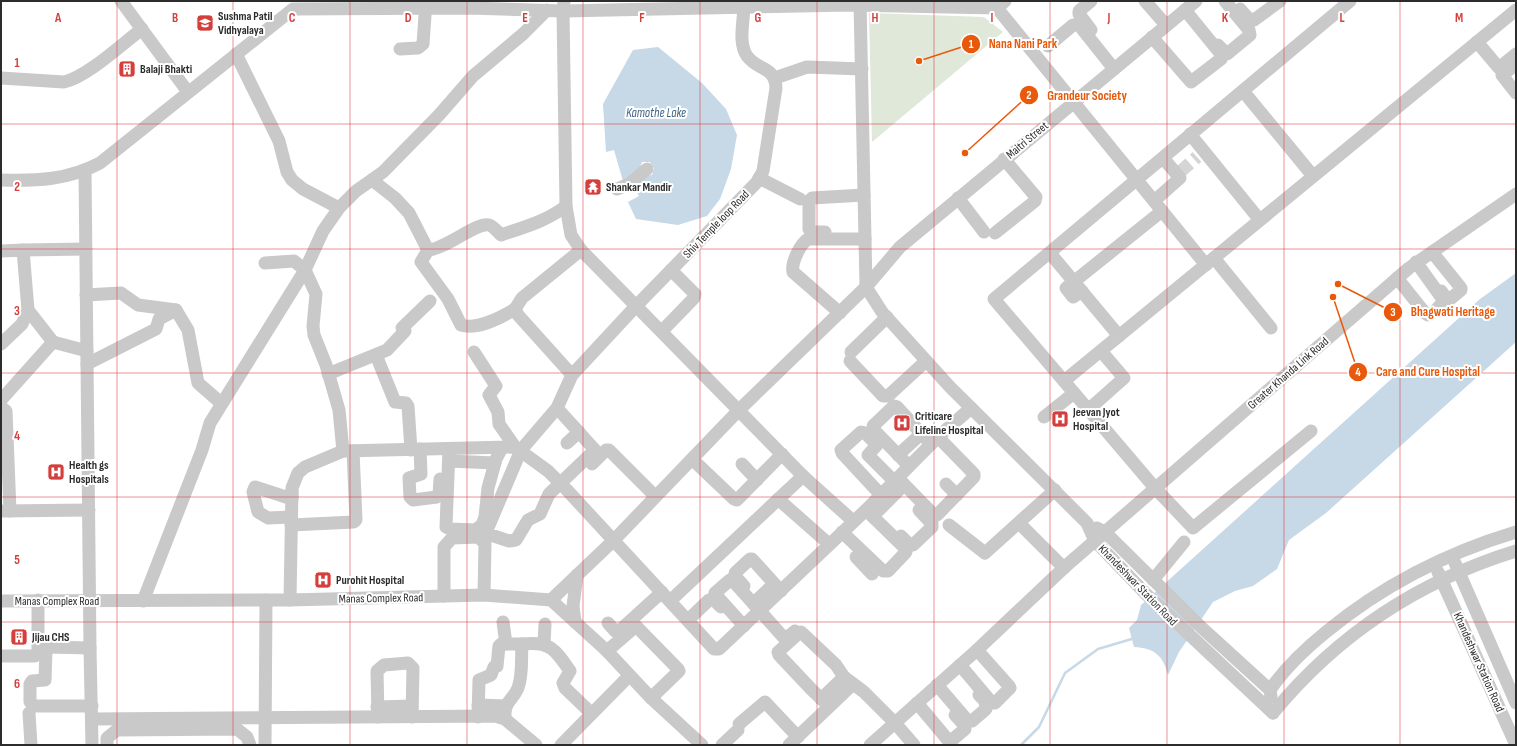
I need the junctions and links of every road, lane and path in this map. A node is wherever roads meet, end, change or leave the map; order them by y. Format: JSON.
{"nodes":[{"id":1,"x":121,"y":1,"type":"edge"},
{"id":2,"x":1091,"y":1,"type":"edge"},
{"id":3,"x":1145,"y":1,"type":"edge"},
{"id":4,"x":1154,"y":1,"type":"edge"},
{"id":5,"x":1225,"y":1,"type":"edge"},
{"id":6,"x":1234,"y":1,"type":"edge"},
{"id":7,"x":1280,"y":1,"type":"edge"},
{"id":8,"x":1350,"y":1,"type":"edge"},
{"id":9,"x":1514,"y":1,"type":"edge"},
{"id":10,"x":744,"y":3,"type":"edge"},
{"id":11,"x":776,"y":3,"type":"edge"},
{"id":12,"x":801,"y":3,"type":"edge"},
{"id":13,"x":860,"y":3,"type":"edge"},
{"id":14,"x":915,"y":3,"type":"edge"},
{"id":15,"x":426,"y":4,"type":"edge"},
{"id":16,"x":469,"y":4,"type":"edge"},
{"id":17,"x":1001,"y":4,"type":"edge"},
{"id":18,"x":1516,"y":4,"type":"edge"},
{"id":19,"x":293,"y":5,"type":"edge"},
{"id":20,"x":564,"y":6,"type":"edge"},
{"id":21,"x":1190,"y":6,"type":"edge"},
{"id":22,"x":547,"y":10,"type":"junction"},
{"id":23,"x":1516,"y":10,"type":"edge"},
{"id":24,"x":1068,"y":20,"type":"dead end"},
{"id":25,"x":1169,"y":23,"type":"junction"},
{"id":26,"x":142,"y":29,"type":"junction"},
{"id":27,"x":1152,"y":37,"type":"junction"},
{"id":28,"x":1477,"y":42,"type":"junction"},
{"id":29,"x":1048,"y":46,"type":"dead end"},
{"id":30,"x":400,"y":49,"type":"dead end"},
{"id":31,"x":1030,"y":50,"type":"junction"},
{"id":32,"x":236,"y":54,"type":"junction"},
{"id":33,"x":1516,"y":54,"type":"edge"},
{"id":34,"x":1516,"y":64,"type":"edge"},
{"id":35,"x":1117,"y":66,"type":"junction"},
{"id":36,"x":862,"y":69,"type":"junction"},
{"id":37,"x":1,"y":78,"type":"edge"},
{"id":38,"x":775,"y":78,"type":"junction"},
{"id":39,"x":1243,"y":91,"type":"junction"},
{"id":40,"x":188,"y":92,"type":"junction"},
{"id":41,"x":1516,"y":93,"type":"edge"},
{"id":42,"x":1073,"y":103,"type":"junction"},
{"id":43,"x":1190,"y":134,"type":"junction"},
{"id":44,"x":1004,"y":159,"type":"junction"},
{"id":45,"x":1165,"y":159,"type":"junction"},
{"id":46,"x":647,"y":169,"type":"dead end"},
{"id":47,"x":85,"y":171,"type":"junction"},
{"id":48,"x":1180,"y":172,"type":"dead end"},
{"id":49,"x":1153,"y":175,"type":"dead end"},
{"id":50,"x":1313,"y":176,"type":"junction"},
{"id":51,"x":759,"y":178,"type":"junction"},
{"id":52,"x":1,"y":180,"type":"edge"},
{"id":53,"x":372,"y":180,"type":"junction"},
{"id":54,"x":1136,"y":180,"type":"junction"},
{"id":55,"x":617,"y":189,"type":"dead end"},
{"id":56,"x":1516,"y":194,"type":"edge"},
{"id":57,"x":864,"y":195,"type":"junction"},
{"id":58,"x":958,"y":198,"type":"junction"},
{"id":59,"x":800,"y":199,"type":"dead end"},
{"id":60,"x":566,"y":206,"type":"junction"},
{"id":61,"x":1158,"y":206,"type":"junction"},
{"id":62,"x":339,"y":208,"type":"junction"},
{"id":63,"x":1259,"y":219,"type":"junction"},
{"id":64,"x":865,"y":235,"type":"junction"},
{"id":65,"x":86,"y":249,"type":"junction"},
{"id":66,"x":23,"y":250,"type":"junction"},
{"id":67,"x":428,"y":250,"type":"junction"},
{"id":68,"x":581,"y":250,"type":"junction"},
{"id":69,"x":1,"y":251,"type":"edge"},
{"id":70,"x":1432,"y":252,"type":"junction"},
{"id":71,"x":1050,"y":253,"type":"junction"},
{"id":72,"x":1210,"y":261,"type":"junction"},
{"id":73,"x":1418,"y":262,"type":"junction"},
{"id":74,"x":265,"y":263,"type":"dead end"},
{"id":75,"x":305,"y":270,"type":"junction"},
{"id":76,"x":671,"y":270,"type":"junction"},
{"id":77,"x":1397,"y":278,"type":"junction"},
{"id":78,"x":866,"y":287,"type":"junction"},
{"id":79,"x":1078,"y":287,"type":"junction"},
{"id":80,"x":86,"y":296,"type":"junction"},
{"id":81,"x":430,"y":301,"type":"dead end"},
{"id":82,"x":637,"y":305,"type":"junction"},
{"id":83,"x":516,"y":309,"type":"junction"},
{"id":84,"x":28,"y":310,"type":"junction"},
{"id":85,"x":176,"y":310,"type":"junction"},
{"id":86,"x":840,"y":313,"type":"junction"},
{"id":87,"x":887,"y":317,"type":"junction"},
{"id":88,"x":1271,"y":328,"type":"dead end"},
{"id":89,"x":662,"y":331,"type":"junction"},
{"id":90,"x":1119,"y":336,"type":"junction"},
{"id":91,"x":53,"y":342,"type":"junction"},
{"id":92,"x":1,"y":344,"type":"edge"},
{"id":93,"x":1101,"y":351,"type":"junction"},
{"id":94,"x":474,"y":352,"type":"dead end"},
{"id":95,"x":376,"y":355,"type":"junction"},
{"id":96,"x":87,"y":358,"type":"junction"},
{"id":97,"x":926,"y":361,"type":"junction"},
{"id":98,"x":328,"y":374,"type":"junction"},
{"id":99,"x":572,"y":376,"type":"junction"},
{"id":100,"x":1064,"y":381,"type":"junction"},
{"id":101,"x":1074,"y":393,"type":"junction"},
{"id":102,"x":1,"y":400,"type":"edge"},
{"id":103,"x":221,"y":403,"type":"junction"},
{"id":104,"x":1,"y":408,"type":"edge"},
{"id":105,"x":971,"y":408,"type":"junction"},
{"id":106,"x":739,"y":410,"type":"junction"},
{"id":107,"x":1088,"y":410,"type":"junction"},
{"id":108,"x":560,"y":412,"type":"junction"},
{"id":109,"x":1044,"y":417,"type":"dead end"},
{"id":110,"x":1311,"y":431,"type":"dead end"},
{"id":111,"x":579,"y":432,"type":"junction"},
{"id":112,"x":922,"y":432,"type":"junction"},
{"id":113,"x":538,"y":439,"type":"dead end"},
{"id":114,"x":935,"y":440,"type":"junction"},
{"id":115,"x":567,"y":443,"type":"dead end"},
{"id":116,"x":513,"y":448,"type":"junction"},
{"id":117,"x":416,"y":449,"type":"junction"},
{"id":118,"x":348,"y":451,"type":"junction"},
{"id":119,"x":446,"y":453,"type":"junction"},
{"id":120,"x":782,"y":454,"type":"junction"},
{"id":121,"x":898,"y":455,"type":"junction"},
{"id":122,"x":692,"y":459,"type":"junction"},
{"id":123,"x":495,"y":463,"type":"junction"},
{"id":124,"x":742,"y":464,"type":"dead end"},
{"id":125,"x":909,"y":466,"type":"junction"},
{"id":126,"x":803,"y":476,"type":"junction"},
{"id":127,"x":757,"y":480,"type":"junction"},
{"id":128,"x":894,"y":481,"type":"junction"},
{"id":129,"x":946,"y":484,"type":"dead end"},
{"id":130,"x":564,"y":487,"type":"junction"},
{"id":131,"x":1155,"y":488,"type":"junction"},
{"id":132,"x":877,"y":490,"type":"junction"},
{"id":133,"x":1055,"y":490,"type":"junction"},
{"id":134,"x":957,"y":495,"type":"junction"},
{"id":135,"x":655,"y":496,"type":"junction"},
{"id":136,"x":292,"y":499,"type":"junction"},
{"id":137,"x":778,"y":499,"type":"junction"},
{"id":138,"x":872,"y":509,"type":"junction"},
{"id":139,"x":89,"y":510,"type":"junction"},
{"id":140,"x":5,"y":511,"type":"edge"},
{"id":141,"x":291,"y":521,"type":"junction"},
{"id":142,"x":853,"y":521,"type":"junction"},
{"id":143,"x":1019,"y":523,"type":"junction"},
{"id":144,"x":1086,"y":523,"type":"junction"},
{"id":145,"x":949,"y":525,"type":"dead end"},
{"id":146,"x":1105,"y":532,"type":"junction"},
{"id":147,"x":1516,"y":532,"type":"edge"},
{"id":148,"x":836,"y":538,"type":"junction"},
{"id":149,"x":613,"y":541,"type":"junction"},
{"id":150,"x":1095,"y":541,"type":"junction"},
{"id":151,"x":1184,"y":542,"type":"dead end"},
{"id":152,"x":1516,"y":551,"type":"edge"},
{"id":153,"x":1452,"y":554,"type":"junction"},
{"id":154,"x":1433,"y":563,"type":"junction"},
{"id":155,"x":1064,"y":568,"type":"junction"},
{"id":156,"x":1459,"y":571,"type":"junction"},
{"id":157,"x":872,"y":574,"type":"dead end"},
{"id":158,"x":577,"y":575,"type":"junction"},
{"id":159,"x":1441,"y":579,"type":"junction"},
{"id":160,"x":1154,"y":581,"type":"junction"},
{"id":161,"x":778,"y":587,"type":"junction"},
{"id":162,"x":484,"y":595,"type":"junction"},
{"id":163,"x":444,"y":596,"type":"junction"},
{"id":164,"x":666,"y":597,"type":"junction"},
{"id":165,"x":38,"y":600,"type":"junction"},
{"id":166,"x":266,"y":600,"type":"junction"},
{"id":167,"x":290,"y":600,"type":"junction"},
{"id":168,"x":551,"y":600,"type":"junction"},
{"id":169,"x":1,"y":601,"type":"edge"},
{"id":170,"x":90,"y":601,"type":"junction"},
{"id":171,"x":143,"y":601,"type":"junction"},
{"id":172,"x":760,"y":608,"type":"junction"},
{"id":173,"x":688,"y":620,"type":"junction"},
{"id":174,"x":503,"y":622,"type":"dead end"},
{"id":175,"x":575,"y":622,"type":"junction"},
{"id":176,"x":608,"y":623,"type":"dead end"},
{"id":177,"x":545,"y":624,"type":"dead end"},
{"id":178,"x":743,"y":628,"type":"junction"},
{"id":179,"x":798,"y":628,"type":"dead end"},
{"id":180,"x":614,"y":637,"type":"dead end"},
{"id":181,"x":506,"y":644,"type":"junction"},
{"id":182,"x":522,"y":644,"type":"junction"},
{"id":183,"x":544,"y":644,"type":"junction"},
{"id":184,"x":90,"y":648,"type":"junction"},
{"id":185,"x":605,"y":650,"type":"junction"},
{"id":186,"x":776,"y":650,"type":"dead end"},
{"id":187,"x":977,"y":650,"type":"junction"},
{"id":188,"x":1,"y":656,"type":"edge"},
{"id":189,"x":958,"y":667,"type":"junction"},
{"id":190,"x":629,"y":676,"type":"junction"},
{"id":191,"x":849,"y":681,"type":"junction"},
{"id":192,"x":935,"y":687,"type":"junction"},
{"id":193,"x":1270,"y":690,"type":"junction"},
{"id":194,"x":651,"y":698,"type":"junction"},
{"id":195,"x":825,"y":703,"type":"junction"},
{"id":196,"x":1516,"y":703,"type":"edge"},
{"id":197,"x":915,"y":705,"type":"junction"},
{"id":198,"x":92,"y":706,"type":"junction"},
{"id":199,"x":588,"y":706,"type":"junction"},
{"id":200,"x":478,"y":711,"type":"junction"},
{"id":201,"x":378,"y":712,"type":"junction"},
{"id":202,"x":412,"y":712,"type":"junction"},
{"id":203,"x":505,"y":712,"type":"junction"},
{"id":204,"x":30,"y":713,"type":"dead end"},
{"id":205,"x":1273,"y":713,"type":"junction"},
{"id":206,"x":261,"y":718,"type":"junction"},
{"id":207,"x":895,"y":723,"type":"junction"},
{"id":208,"x":92,"y":724,"type":"junction"},
{"id":209,"x":242,"y":733,"type":"junction"},
{"id":210,"x":793,"y":741,"type":"edge"},
{"id":211,"x":107,"y":742,"type":"edge"},
{"id":212,"x":31,"y":745,"type":"edge"},
{"id":213,"x":92,"y":745,"type":"edge"},
{"id":214,"x":250,"y":745,"type":"edge"},
{"id":215,"x":265,"y":745,"type":"edge"},
{"id":216,"x":536,"y":745,"type":"edge"},
{"id":217,"x":561,"y":745,"type":"edge"},
{"id":218,"x":702,"y":745,"type":"edge"},
{"id":219,"x":722,"y":745,"type":"edge"},
{"id":220,"x":870,"y":745,"type":"edge"},
{"id":221,"x":914,"y":745,"type":"edge"},
{"id":222,"x":944,"y":745,"type":"edge"},
{"id":223,"x":1516,"y":745,"type":"edge"}],
"edges":[{"from":1,"to":26,"type":"street"},
{"from":2,"to":35,"type":"street"},
{"from":3,"to":25,"type":"street"},
{"from":4,"to":25,"type":"street"},
{"from":5,"to":21,"type":"street"},
{"from":6,"to":7,"type":"street"},
{"from":8,"to":39,"type":"street"},
{"from":9,"to":18,"type":"street"},
{"from":10,"to":11,"type":"street"},
{"from":10,"to":20,"type":"street"},
{"from":10,"to":38,"type":"street"},
{"from":11,"to":12,"type":"street"},
{"from":12,"to":13,"type":"street"},
{"from":13,"to":14,"type":"street"},
{"from":13,"to":36,"type":"street"},
{"from":14,"to":17,"type":"street"},
{"from":15,"to":16,"type":"street"},
{"from":15,"to":19,"type":"street"},
{"from":15,"to":30,"type":"street"},
{"from":16,"to":22,"type":"street"},
{"from":17,"to":31,"type":"street"},
{"from":19,"to":32,"type":"street"},
{"from":20,"to":22,"type":"street"},
{"from":20,"to":60,"type":"street"},
{"from":21,"to":25,"type":"street","name":"Maitri Street"},
{"from":21,"to":27,"type":"street"},
{"from":22,"to":53,"type":"street"},
{"from":23,"to":28,"type":"street"},
{"from":24,"to":31,"type":"street"},
{"from":25,"to":27,"type":"street","name":"Maitri Street"},
{"from":26,"to":37,"type":"street"},
{"from":26,"to":40,"type":"street"},
{"from":27,"to":35,"type":"street","name":"Maitri Street"},
{"from":28,"to":33,"type":"street"},
{"from":28,"to":50,"type":"street"},
{"from":29,"to":35,"type":"street"},
{"from":31,"to":42,"type":"street"},
{"from":32,"to":40,"type":"street"},
{"from":32,"to":62,"type":"street"},
{"from":34,"to":41,"type":"street"},
{"from":35,"to":42,"type":"street","name":"Maitri Street"},
{"from":36,"to":38,"type":"street"},
{"from":36,"to":57,"type":"street"},
{"from":38,"to":51,"type":"street","name":"Shiv Temple loop Road"},
{"from":39,"to":43,"type":"street"},
{"from":39,"to":50,"type":"street"},
{"from":40,"to":47,"type":"street"},
{"from":42,"to":44,"type":"street","name":"Maitri Street"},
{"from":42,"to":54,"type":"street"},
{"from":43,"to":45,"type":"street"},
{"from":43,"to":63,"type":"street"},
{"from":44,"to":58,"type":"street","name":"Maitri Street"},
{"from":44,"to":58,"type":"street"},
{"from":45,"to":48,"type":"street"},
{"from":45,"to":49,"type":"street"},
{"from":45,"to":54,"type":"street"},
{"from":45,"to":61,"type":"street"},
{"from":46,"to":55,"type":"street"},
{"from":47,"to":52,"type":"street"},
{"from":47,"to":65,"type":"street"},
{"from":50,"to":63,"type":"street"},
{"from":51,"to":59,"type":"street"},
{"from":51,"to":76,"type":"street","name":"Shiv Temple loop Road"},
{"from":53,"to":62,"type":"street"},
{"from":53,"to":67,"type":"street"},
{"from":54,"to":61,"type":"street"},
{"from":54,"to":71,"type":"street"},
{"from":56,"to":70,"type":"street","name":"Greater Khanda Link Road"},
{"from":57,"to":64,"type":"street"},
{"from":57,"to":64,"type":"street"},
{"from":58,"to":78,"type":"street","name":"Maitri Street"},
{"from":60,"to":67,"type":"street"},
{"from":60,"to":68,"type":"street"},
{"from":61,"to":72,"type":"street"},
{"from":61,"to":79,"type":"street"},
{"from":62,"to":75,"type":"street"},
{"from":63,"to":72,"type":"street"},
{"from":64,"to":78,"type":"street"},
{"from":64,"to":86,"type":"street"},
{"from":65,"to":66,"type":"street"},
{"from":65,"to":80,"type":"street"},
{"from":66,"to":69,"type":"street"},
{"from":66,"to":84,"type":"street"},
{"from":67,"to":83,"type":"street"},
{"from":68,"to":82,"type":"street"},
{"from":68,"to":83,"type":"street"},
{"from":70,"to":73,"type":"street","name":"Greater Khanda Link Road"},
{"from":70,"to":73,"type":"street"},
{"from":71,"to":79,"type":"street"},
{"from":71,"to":100,"type":"street"},
{"from":72,"to":88,"type":"street"},
{"from":72,"to":90,"type":"street"},
{"from":73,"to":77,"type":"street","name":"Greater Khanda Link Road"},
{"from":73,"to":77,"type":"street"},
{"from":74,"to":75,"type":"street"},
{"from":75,"to":98,"type":"street"},
{"from":75,"to":103,"type":"street"},
{"from":76,"to":82,"type":"street","name":"Shiv Temple loop Road"},
{"from":76,"to":89,"type":"street"},
{"from":77,"to":131,"type":"street","name":"Greater Khanda Link Road"},
{"from":78,"to":86,"type":"street","name":"Maitri Street"},
{"from":78,"to":87,"type":"street"},
{"from":79,"to":90,"type":"street"},
{"from":80,"to":85,"type":"street"},
{"from":80,"to":96,"type":"street"},
{"from":81,"to":95,"type":"street"},
{"from":82,"to":89,"type":"street"},
{"from":82,"to":99,"type":"street","name":"Shiv Temple loop Road"},
{"from":83,"to":99,"type":"street"},
{"from":84,"to":91,"type":"street"},
{"from":84,"to":92,"type":"street"},
{"from":85,"to":96,"type":"street"},
{"from":85,"to":103,"type":"street"},
{"from":86,"to":106,"type":"street","name":"Maitri Street"},
{"from":87,"to":97,"type":"street"},
{"from":87,"to":97,"type":"street"},
{"from":89,"to":106,"type":"street"},
{"from":90,"to":93,"type":"street"},
{"from":91,"to":96,"type":"street"},
{"from":91,"to":102,"type":"street"},
{"from":93,"to":100,"type":"street"},
{"from":93,"to":107,"type":"street"},
{"from":94,"to":116,"type":"street"},
{"from":95,"to":98,"type":"street"},
{"from":95,"to":117,"type":"street"},
{"from":96,"to":139,"type":"street"},
{"from":97,"to":105,"type":"street"},
{"from":98,"to":118,"type":"street"},
{"from":99,"to":108,"type":"street","name":"Shiv Temple loop Road"},
{"from":100,"to":101,"type":"street"},
{"from":101,"to":107,"type":"street"},
{"from":101,"to":109,"type":"street"},
{"from":103,"to":171,"type":"street"},
{"from":104,"to":140,"type":"street"},
{"from":105,"to":114,"type":"street"},
{"from":105,"to":133,"type":"street"},
{"from":106,"to":120,"type":"street"},
{"from":106,"to":122,"type":"street","name":"Maitri Street"},
{"from":107,"to":131,"type":"street"},
{"from":108,"to":111,"type":"street"},
{"from":108,"to":113,"type":"street"},
{"from":108,"to":116,"type":"street"},
{"from":110,"to":131,"type":"street"},
{"from":111,"to":115,"type":"street"},
{"from":111,"to":130,"type":"street"},
{"from":112,"to":114,"type":"street"},
{"from":112,"to":121,"type":"street"},
{"from":112,"to":121,"type":"street"},
{"from":114,"to":125,"type":"street"},
{"from":114,"to":134,"type":"street"},
{"from":116,"to":119,"type":"street"},
{"from":116,"to":123,"type":"street"},
{"from":116,"to":130,"type":"street"},
{"from":116,"to":130,"type":"street"},
{"from":117,"to":118,"type":"street"},
{"from":117,"to":119,"type":"street"},
{"from":117,"to":119,"type":"street"},
{"from":118,"to":136,"type":"street"},
{"from":118,"to":141,"type":"street"},
{"from":119,"to":123,"type":"street"},
{"from":119,"to":123,"type":"street"},
{"from":120,"to":126,"type":"street"},
{"from":120,"to":127,"type":"street"},
{"from":121,"to":125,"type":"street"},
{"from":122,"to":127,"type":"street"},
{"from":122,"to":135,"type":"street","name":"Maitri Street"},
{"from":124,"to":127,"type":"street"},
{"from":125,"to":128,"type":"street"},
{"from":126,"to":137,"type":"street"},
{"from":126,"to":142,"type":"street"},
{"from":128,"to":132,"type":"street"},
{"from":128,"to":132,"type":"street"},
{"from":128,"to":134,"type":"street"},
{"from":128,"to":138,"type":"street"},
{"from":128,"to":138,"type":"street"},
{"from":129,"to":134,"type":"street"},
{"from":130,"to":135,"type":"street"},
{"from":130,"to":149,"type":"street"},
{"from":131,"to":146,"type":"street","name":"Greater Khanda Link Road"},
{"from":132,"to":138,"type":"street"},
{"from":133,"to":143,"type":"street"},
{"from":133,"to":144,"type":"street"},
{"from":135,"to":149,"type":"street","name":"Maitri Street"},
{"from":136,"to":141,"type":"street"},
{"from":136,"to":141,"type":"street"},
{"from":137,"to":148,"type":"street"},
{"from":137,"to":164,"type":"street"},
{"from":138,"to":142,"type":"street"},
{"from":138,"to":148,"type":"street"},
{"from":139,"to":140,"type":"street"},
{"from":139,"to":170,"type":"street"},
{"from":141,"to":167,"type":"street"},
{"from":142,"to":148,"type":"street"},
{"from":143,"to":145,"type":"street"},
{"from":143,"to":155,"type":"street"},
{"from":144,"to":146,"type":"street","name":"Khandeshwar Station Road"},
{"from":144,"to":150,"type":"street","name":"Khandeshwar Station Road"},
{"from":146,"to":150,"type":"street","name":"Greater Khanda Link Road"},
{"from":146,"to":160,"type":"street","name":"Khandeshwar Station Road"},
{"from":147,"to":153,"type":"street"},
{"from":148,"to":157,"type":"street"},
{"from":148,"to":161,"type":"street"},
{"from":149,"to":158,"type":"street","name":"Maitri Street"},
{"from":149,"to":164,"type":"street"},
{"from":150,"to":155,"type":"street","name":"Greater Khanda Link Road"},
{"from":150,"to":205,"type":"street","name":"Khandeshwar Station Road"},
{"from":151,"to":160,"type":"street"},
{"from":152,"to":156,"type":"street"},
{"from":153,"to":154,"type":"street"},
{"from":153,"to":156,"type":"street","name":"Khandeshwar Station Road"},
{"from":154,"to":159,"type":"street","name":"Khandeshwar Station Road"},
{"from":154,"to":193,"type":"street"},
{"from":155,"to":187,"type":"street","name":"Greater Khanda Link Road"},
{"from":156,"to":159,"type":"street"},
{"from":156,"to":196,"type":"street","name":"Khandeshwar Station Road"},
{"from":158,"to":168,"type":"street","name":"Maitri Street"},
{"from":158,"to":175,"type":"street"},
{"from":159,"to":205,"type":"street"},
{"from":159,"to":223,"type":"street","name":"Khandeshwar Station Road"},
{"from":160,"to":193,"type":"street","name":"Khandeshwar Station Road"},
{"from":161,"to":172,"type":"street"},
{"from":161,"to":172,"type":"street"},
{"from":162,"to":163,"type":"street","name":"Manas Complex Road"},
{"from":162,"to":163,"type":"street"},
{"from":162,"to":168,"type":"street","name":"Manas Complex Road"},
{"from":163,"to":167,"type":"street","name":"Manas Complex Road"},
{"from":164,"to":173,"type":"street"},
{"from":164,"to":176,"type":"street"},
{"from":165,"to":169,"type":"street","name":"Manas Complex Road"},
{"from":165,"to":170,"type":"street","name":"Manas Complex Road"},
{"from":165,"to":188,"type":"street"},
{"from":166,"to":167,"type":"street","name":"Manas Complex Road"},
{"from":166,"to":171,"type":"street","name":"Manas Complex Road"},
{"from":166,"to":206,"type":"street"},
{"from":168,"to":175,"type":"street"},
{"from":170,"to":171,"type":"street","name":"Manas Complex Road"},
{"from":170,"to":184,"type":"street"},
{"from":172,"to":178,"type":"street"},
{"from":172,"to":178,"type":"street"},
{"from":172,"to":179,"type":"street"},
{"from":172,"to":186,"type":"street"},
{"from":173,"to":178,"type":"street"},
{"from":173,"to":178,"type":"street"},
{"from":174,"to":181,"type":"street"},
{"from":175,"to":185,"type":"street"},
{"from":177,"to":183,"type":"street"},
{"from":180,"to":185,"type":"street"},
{"from":181,"to":182,"type":"street"},
{"from":181,"to":200,"type":"street"},
{"from":182,"to":183,"type":"street"},
{"from":182,"to":203,"type":"street"},
{"from":183,"to":199,"type":"street"},
{"from":184,"to":198,"type":"street"},
{"from":184,"to":198,"type":"street"},
{"from":185,"to":190,"type":"street"},
{"from":185,"to":194,"type":"street"},
{"from":187,"to":189,"type":"street","name":"Greater Khanda Link Road"},
{"from":187,"to":189,"type":"street"},
{"from":189,"to":192,"type":"street","name":"Greater Khanda Link Road"},
{"from":189,"to":192,"type":"street"},
{"from":190,"to":194,"type":"street"},
{"from":190,"to":199,"type":"street"},
{"from":191,"to":195,"type":"street"},
{"from":191,"to":195,"type":"street"},
{"from":191,"to":207,"type":"street"},
{"from":192,"to":197,"type":"street","name":"Greater Khanda Link Road"},
{"from":192,"to":197,"type":"street"},
{"from":193,"to":205,"type":"street"},
{"from":194,"to":218,"type":"street"},
{"from":195,"to":210,"type":"street"},
{"from":197,"to":207,"type":"street","name":"Greater Khanda Link Road"},
{"from":197,"to":222,"type":"street"},
{"from":198,"to":208,"type":"street"},
{"from":199,"to":217,"type":"street"},
{"from":200,"to":202,"type":"street"},
{"from":200,"to":203,"type":"street"},
{"from":201,"to":202,"type":"street"},
{"from":201,"to":202,"type":"street"},
{"from":201,"to":206,"type":"street"},
{"from":203,"to":216,"type":"street"},
{"from":204,"to":212,"type":"street"},
{"from":206,"to":208,"type":"street"},
{"from":206,"to":209,"type":"street"},
{"from":206,"to":215,"type":"street"},
{"from":207,"to":220,"type":"street","name":"Greater Khanda Link Road"},
{"from":207,"to":221,"type":"street"},
{"from":208,"to":211,"type":"street"},
{"from":208,"to":213,"type":"street"},
{"from":209,"to":211,"type":"street"},
{"from":209,"to":214,"type":"street"},
{"from":210,"to":219,"type":"street"}]}
